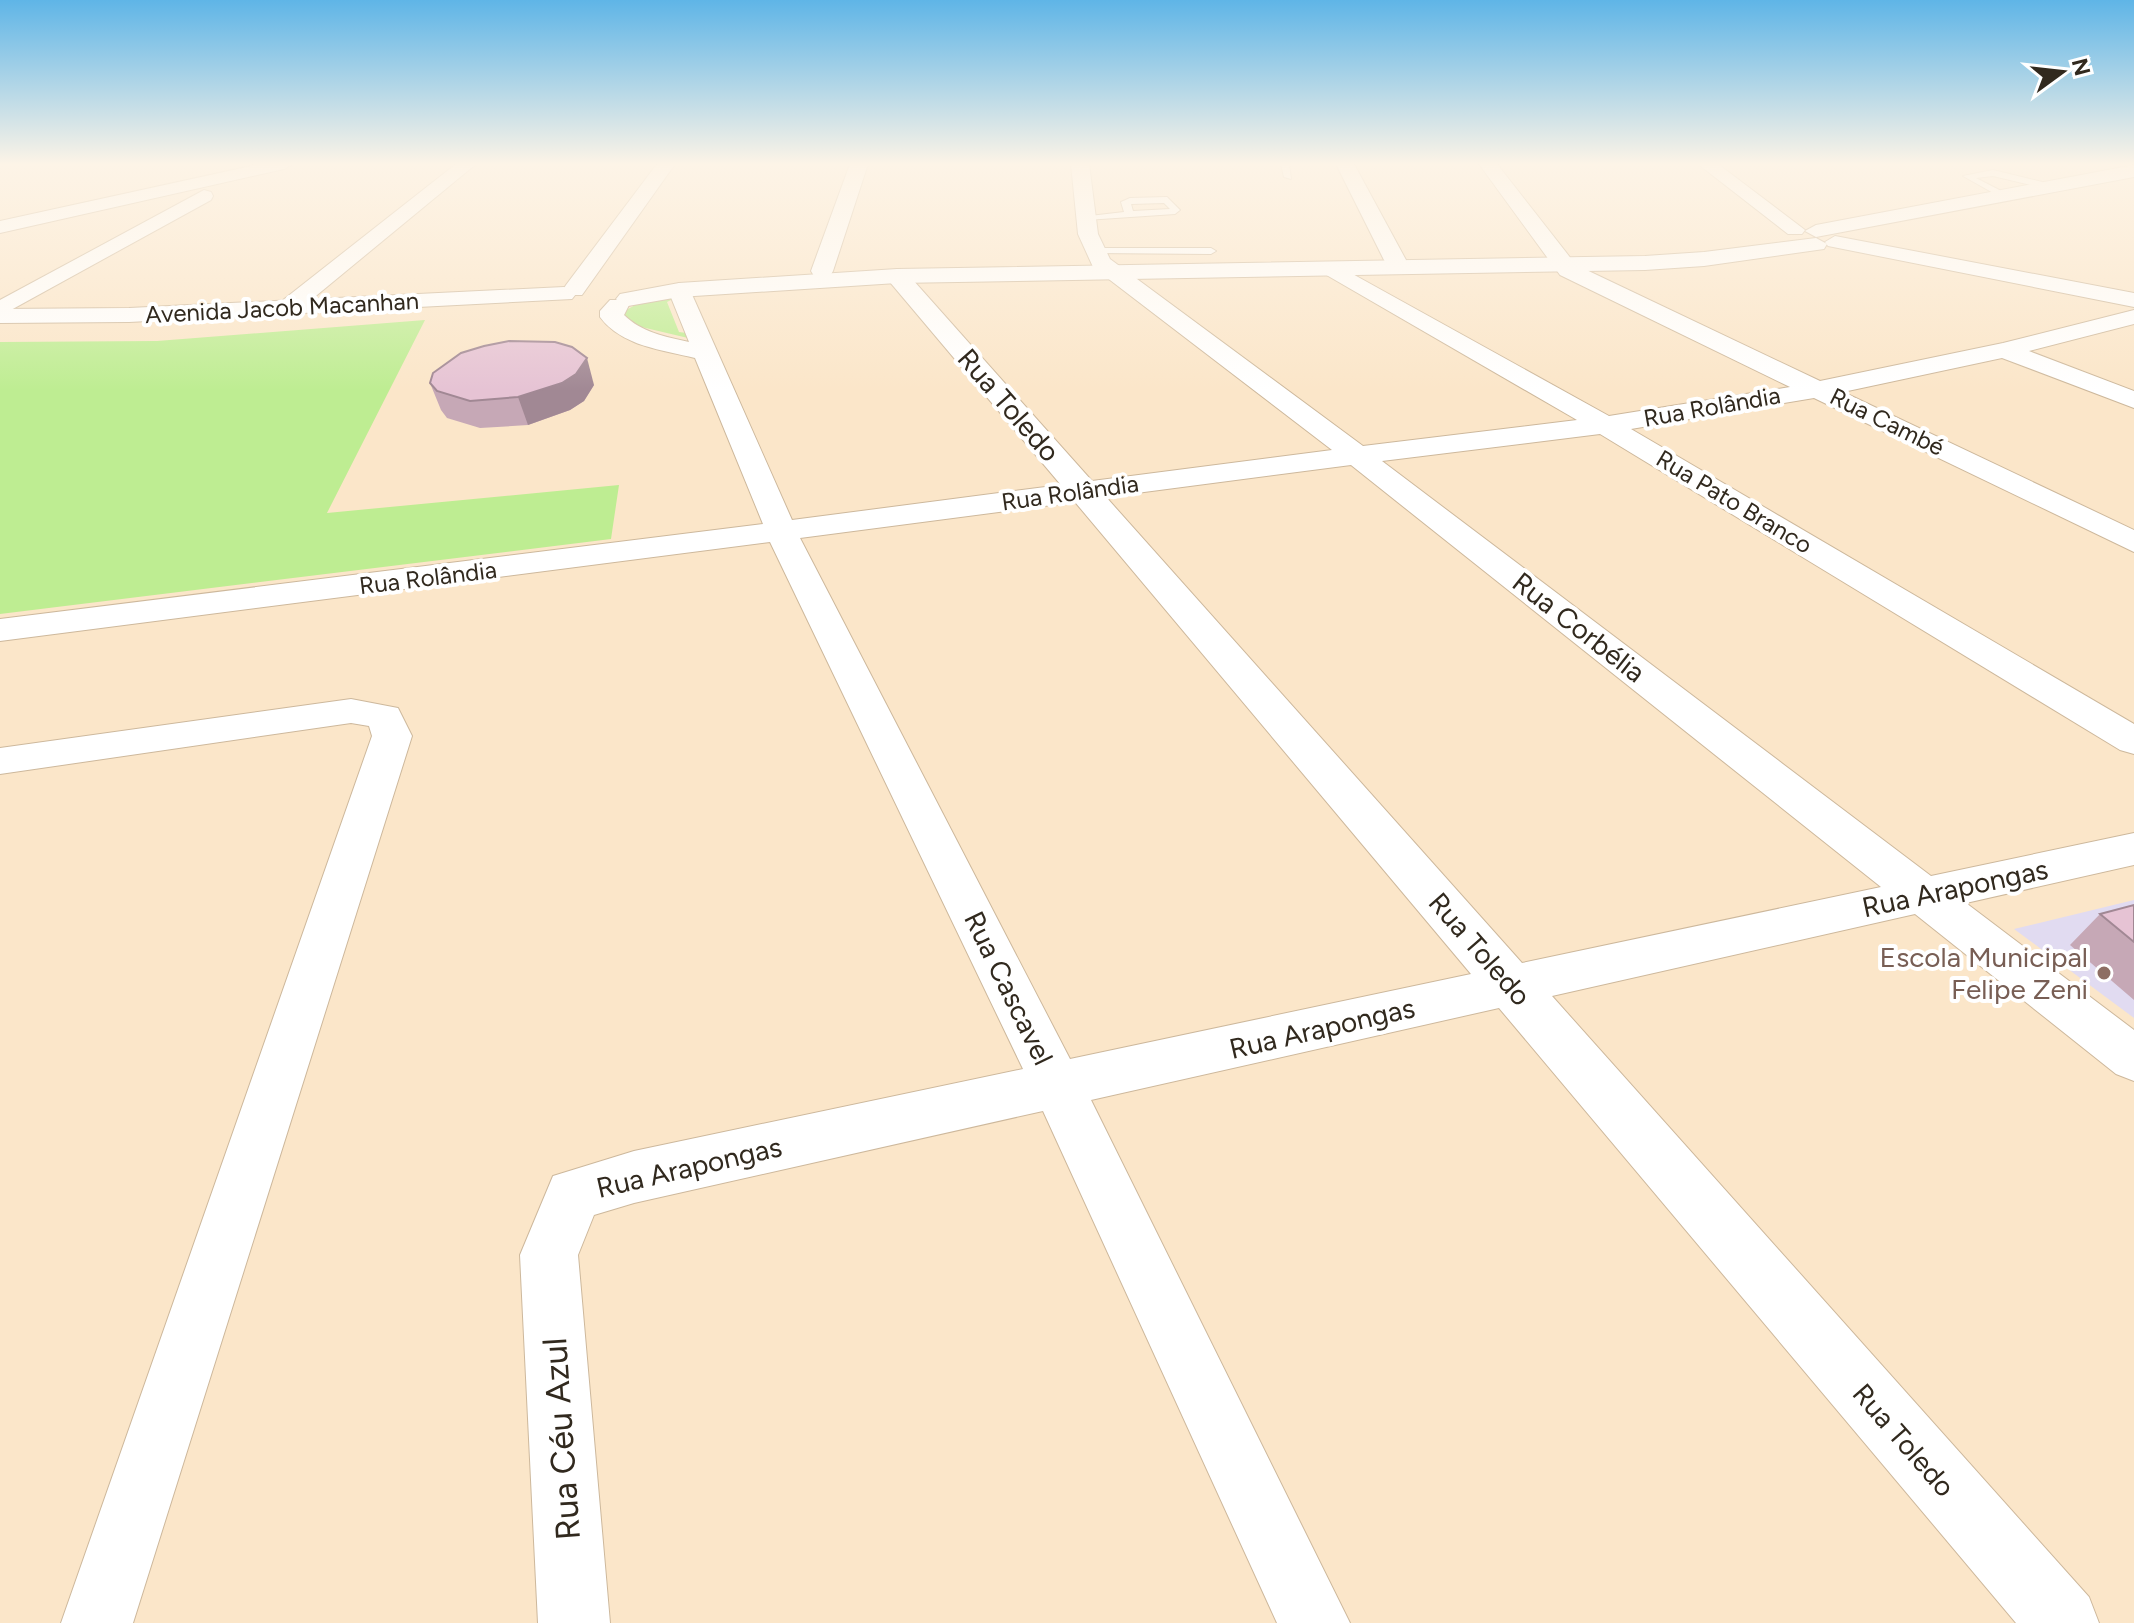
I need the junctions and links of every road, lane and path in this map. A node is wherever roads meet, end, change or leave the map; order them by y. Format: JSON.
{"nodes":[{"id":1,"x":125,"y":240,"type":"edge"},
{"id":2,"x":372,"y":240,"type":"edge"},
{"id":3,"x":618,"y":240,"type":"edge"},
{"id":4,"x":833,"y":240,"type":"edge"},
{"id":5,"x":1091,"y":240,"type":"edge"},
{"id":6,"x":1384,"y":240,"type":"edge"},
{"id":7,"x":1543,"y":240,"type":"edge"},
{"id":8,"x":1801,"y":240,"type":"edge"},
{"id":9,"x":1829,"y":240,"type":"edge"},
{"id":10,"x":1211,"y":251,"type":"dead end"},
{"id":11,"x":1395,"y":260,"type":"junction"},
{"id":12,"x":1103,"y":261,"type":"junction"},
{"id":13,"x":1559,"y":261,"type":"junction"},
{"id":14,"x":1331,"y":268,"type":"junction"},
{"id":15,"x":822,"y":271,"type":"junction"},
{"id":16,"x":897,"y":276,"type":"junction"},
{"id":17,"x":679,"y":290,"type":"junction"},
{"id":18,"x":2134,"y":300,"type":"edge"},
{"id":19,"x":623,"y":305,"type":"junction"},
{"id":20,"x":576,"y":307,"type":"junction"},
{"id":21,"x":0,"y":309,"type":"edge"},
{"id":22,"x":286,"y":309,"type":"junction"},
{"id":23,"x":0,"y":316,"type":"edge"},
{"id":24,"x":2127,"y":329,"type":"edge"},
{"id":25,"x":0,"y":331,"type":"edge"},
{"id":26,"x":2004,"y":350,"type":"junction"},
{"id":27,"x":706,"y":353,"type":"junction"},
{"id":28,"x":1819,"y":389,"type":"junction"},
{"id":29,"x":2134,"y":400,"type":"edge"},
{"id":30,"x":1605,"y":425,"type":"junction"},
{"id":31,"x":1356,"y":455,"type":"junction"},
{"id":32,"x":1084,"y":491,"type":"junction"},
{"id":33,"x":782,"y":533,"type":"junction"},
{"id":34,"x":2134,"y":542,"type":"edge"},
{"id":35,"x":0,"y":630,"type":"edge"},
{"id":36,"x":2134,"y":741,"type":"edge"},
{"id":37,"x":0,"y":761,"type":"edge"},
{"id":38,"x":2134,"y":849,"type":"edge"},
{"id":39,"x":1925,"y":894,"type":"junction"},
{"id":40,"x":1512,"y":986,"type":"junction"},
{"id":41,"x":2134,"y":1059,"type":"edge"},
{"id":42,"x":1058,"y":1087,"type":"junction"},
{"id":43,"x":549,"y":1255,"type":"joint"},
{"id":44,"x":97,"y":1623,"type":"edge"},
{"id":45,"x":574,"y":1623,"type":"edge"},
{"id":46,"x":1314,"y":1623,"type":"edge"},
{"id":47,"x":2063,"y":1623,"type":"edge"}],
"edges":[{"from":1,"to":21,"type":"street"},
{"from":2,"to":22,"type":"street"},
{"from":3,"to":20,"type":"street"},
{"from":4,"to":15,"type":"street"},
{"from":5,"to":12,"type":"street"},
{"from":6,"to":11,"type":"street"},
{"from":7,"to":13,"type":"street"},
{"from":8,"to":13,"type":"main road"},
{"from":9,"to":18,"type":"street"},
{"from":10,"to":12,"type":"lane"},
{"from":11,"to":12,"type":"main road"},
{"from":11,"to":13,"type":"main road"},
{"from":12,"to":14,"type":"main road"},
{"from":12,"to":15,"type":"main road"},
{"from":12,"to":16,"type":"main road"},
{"from":12,"to":31,"type":"street","name":"Rua Corbélia"},
{"from":13,"to":14,"type":"main road"},
{"from":13,"to":28,"type":"street","name":"Rua Cambé"},
{"from":14,"to":30,"type":"street","name":"Rua Pato Branco"},
{"from":15,"to":19,"type":"main road"},
{"from":16,"to":17,"type":"main road"},
{"from":16,"to":32,"type":"street","name":"Rua Toledo"},
{"from":17,"to":19,"type":"main road"},
{"from":17,"to":27,"type":"street","name":"Rua Cascavel"},
{"from":19,"to":20,"type":"main road"},
{"from":19,"to":27,"type":"street"},
{"from":20,"to":22,"type":"main road","name":"Avenida Jacob Macanhan"},
{"from":20,"to":25,"type":"main road","name":"Avenida Jacob Macanhan"},
{"from":22,"to":23,"type":"main road","name":"Avenida Jacob Macanhan"},
{"from":24,"to":26,"type":"street","name":"Rua Rolândia"},
{"from":26,"to":28,"type":"street","name":"Rua Rolândia"},
{"from":26,"to":29,"type":"street"},
{"from":27,"to":33,"type":"street","name":"Rua Cascavel"},
{"from":28,"to":30,"type":"street","name":"Rua Rolândia"},
{"from":28,"to":34,"type":"street","name":"Rua Cambé"},
{"from":30,"to":31,"type":"street","name":"Rua Rolândia"},
{"from":30,"to":36,"type":"street","name":"Rua Pato Branco"},
{"from":31,"to":32,"type":"street","name":"Rua Rolândia"},
{"from":31,"to":39,"type":"street","name":"Rua Corbélia"},
{"from":32,"to":33,"type":"street","name":"Rua Rolândia"},
{"from":32,"to":40,"type":"street","name":"Rua Toledo"},
{"from":33,"to":35,"type":"street","name":"Rua Rolândia"},
{"from":33,"to":42,"type":"street","name":"Rua Cascavel"},
{"from":37,"to":44,"type":"street"},
{"from":38,"to":39,"type":"street","name":"Rua Arapongas"},
{"from":39,"to":40,"type":"street","name":"Rua Arapongas"},
{"from":39,"to":41,"type":"street","name":"Rua Corbélia"},
{"from":40,"to":42,"type":"street","name":"Rua Arapongas"},
{"from":40,"to":47,"type":"street","name":"Rua Toledo"},
{"from":42,"to":43,"type":"street","name":"Rua Arapongas"},
{"from":42,"to":46,"type":"street","name":"Rua Cascavel"},
{"from":43,"to":45,"type":"street","name":"Rua Céu Azul"}]}
